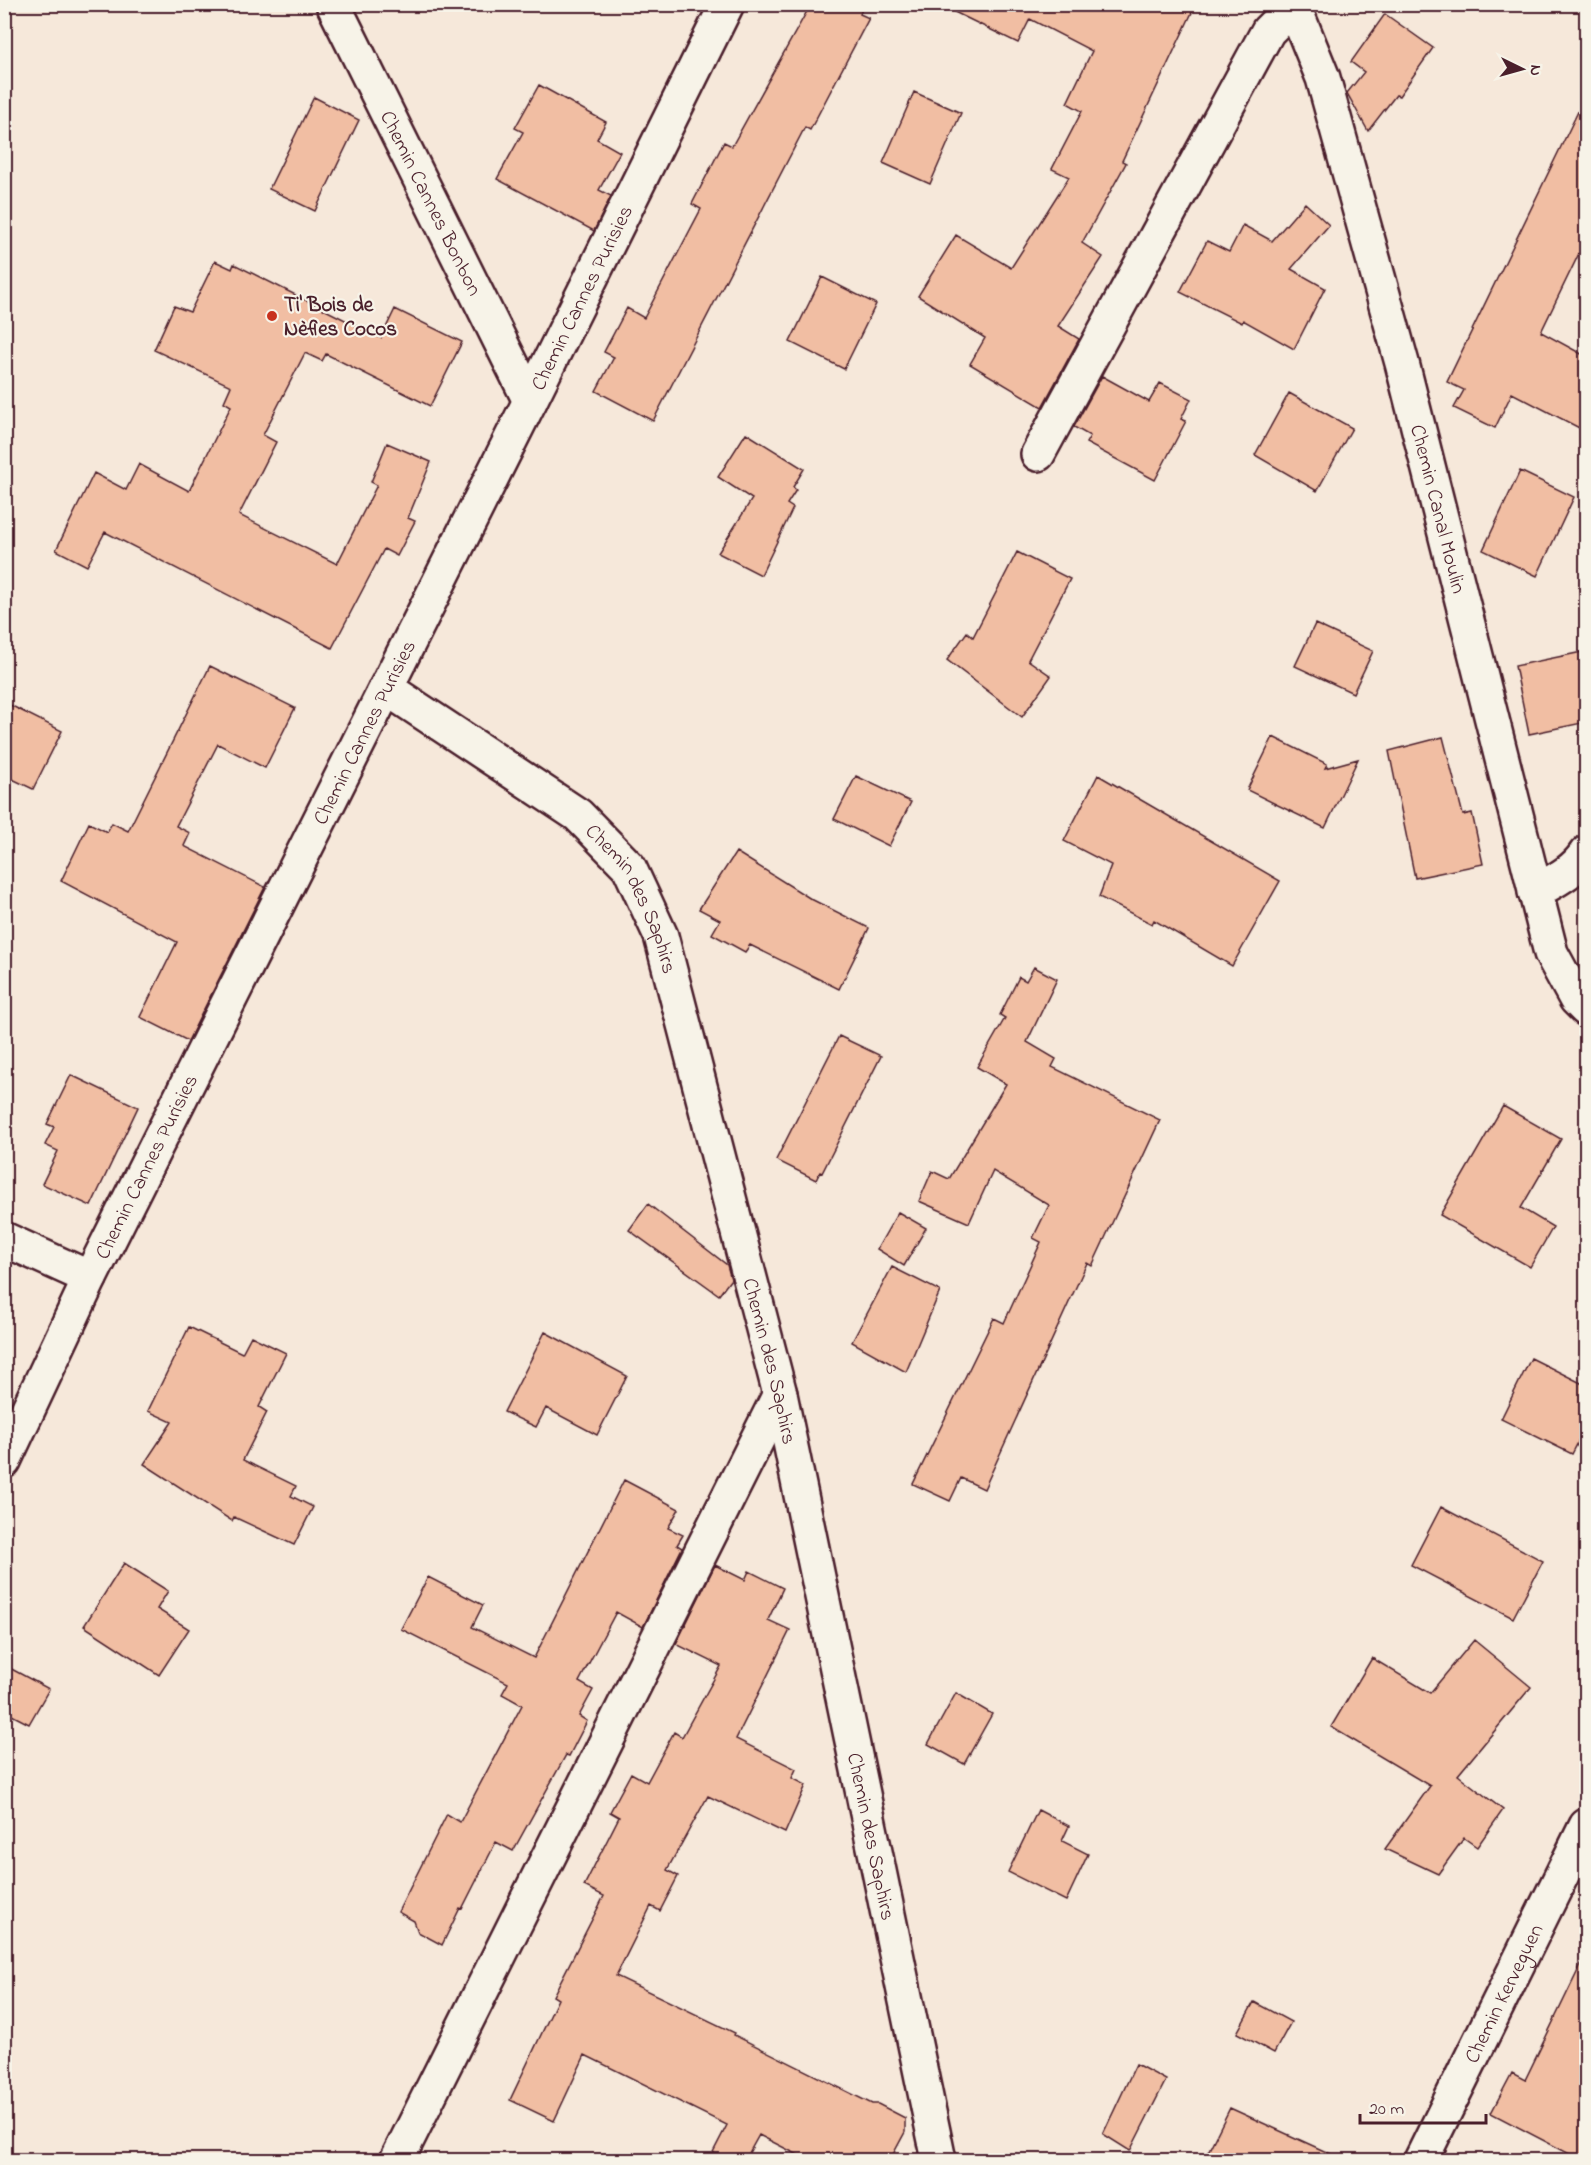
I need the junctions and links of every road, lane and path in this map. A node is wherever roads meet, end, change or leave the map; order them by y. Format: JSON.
{"nodes":[{"id":1,"x":333,"y":4,"type":"edge"},
{"id":2,"x":727,"y":4,"type":"edge"},
{"id":3,"x":1293,"y":5,"type":"edge"},
{"id":4,"x":531,"y":401,"type":"junction"},
{"id":5,"x":1038,"y":454,"type":"dead end"},
{"id":6,"x":386,"y":688,"type":"junction"},
{"id":7,"x":1587,"y":852,"type":"edge"},
{"id":8,"x":1535,"y":892,"type":"junction"},
{"id":9,"x":1587,"y":1009,"type":"edge"},
{"id":10,"x":4,"y":1239,"type":"edge"},
{"id":11,"x":90,"y":1278,"type":"junction"},
{"id":12,"x":780,"y":1394,"type":"junction"},
{"id":13,"x":4,"y":1461,"type":"edge"},
{"id":14,"x":1587,"y":1826,"type":"edge"},
{"id":15,"x":1428,"y":2147,"type":"edge"},
{"id":16,"x":397,"y":2160,"type":"edge"},
{"id":17,"x":939,"y":2160,"type":"edge"},
{"id":18,"x":1451,"y":2160,"type":"edge"}],
"edges":[{"from":1,"to":4,"type":"street","name":"Chemin Cannes Bonbon"},
{"from":2,"to":4,"type":"street","name":"Chemin Cannes Purisies"},
{"from":3,"to":5,"type":"street"},
{"from":3,"to":8,"type":"street","name":"Chemin Canal Moulin"},
{"from":4,"to":6,"type":"street","name":"Chemin Cannes Purisies"},
{"from":6,"to":11,"type":"street","name":"Chemin Cannes Purisies"},
{"from":6,"to":12,"type":"street","name":"Chemin des Saphirs"},
{"from":7,"to":8,"type":"street"},
{"from":8,"to":9,"type":"street","name":"Chemin Canal Moulin"},
{"from":10,"to":11,"type":"street"},
{"from":11,"to":13,"type":"street","name":"Chemin Cannes Purisies"},
{"from":12,"to":16,"type":"street"},
{"from":12,"to":17,"type":"street","name":"Chemin des Saphirs"},
{"from":14,"to":15,"type":"street","name":"Chemin Kerveguen"},
{"from":15,"to":18,"type":"street"}]}
